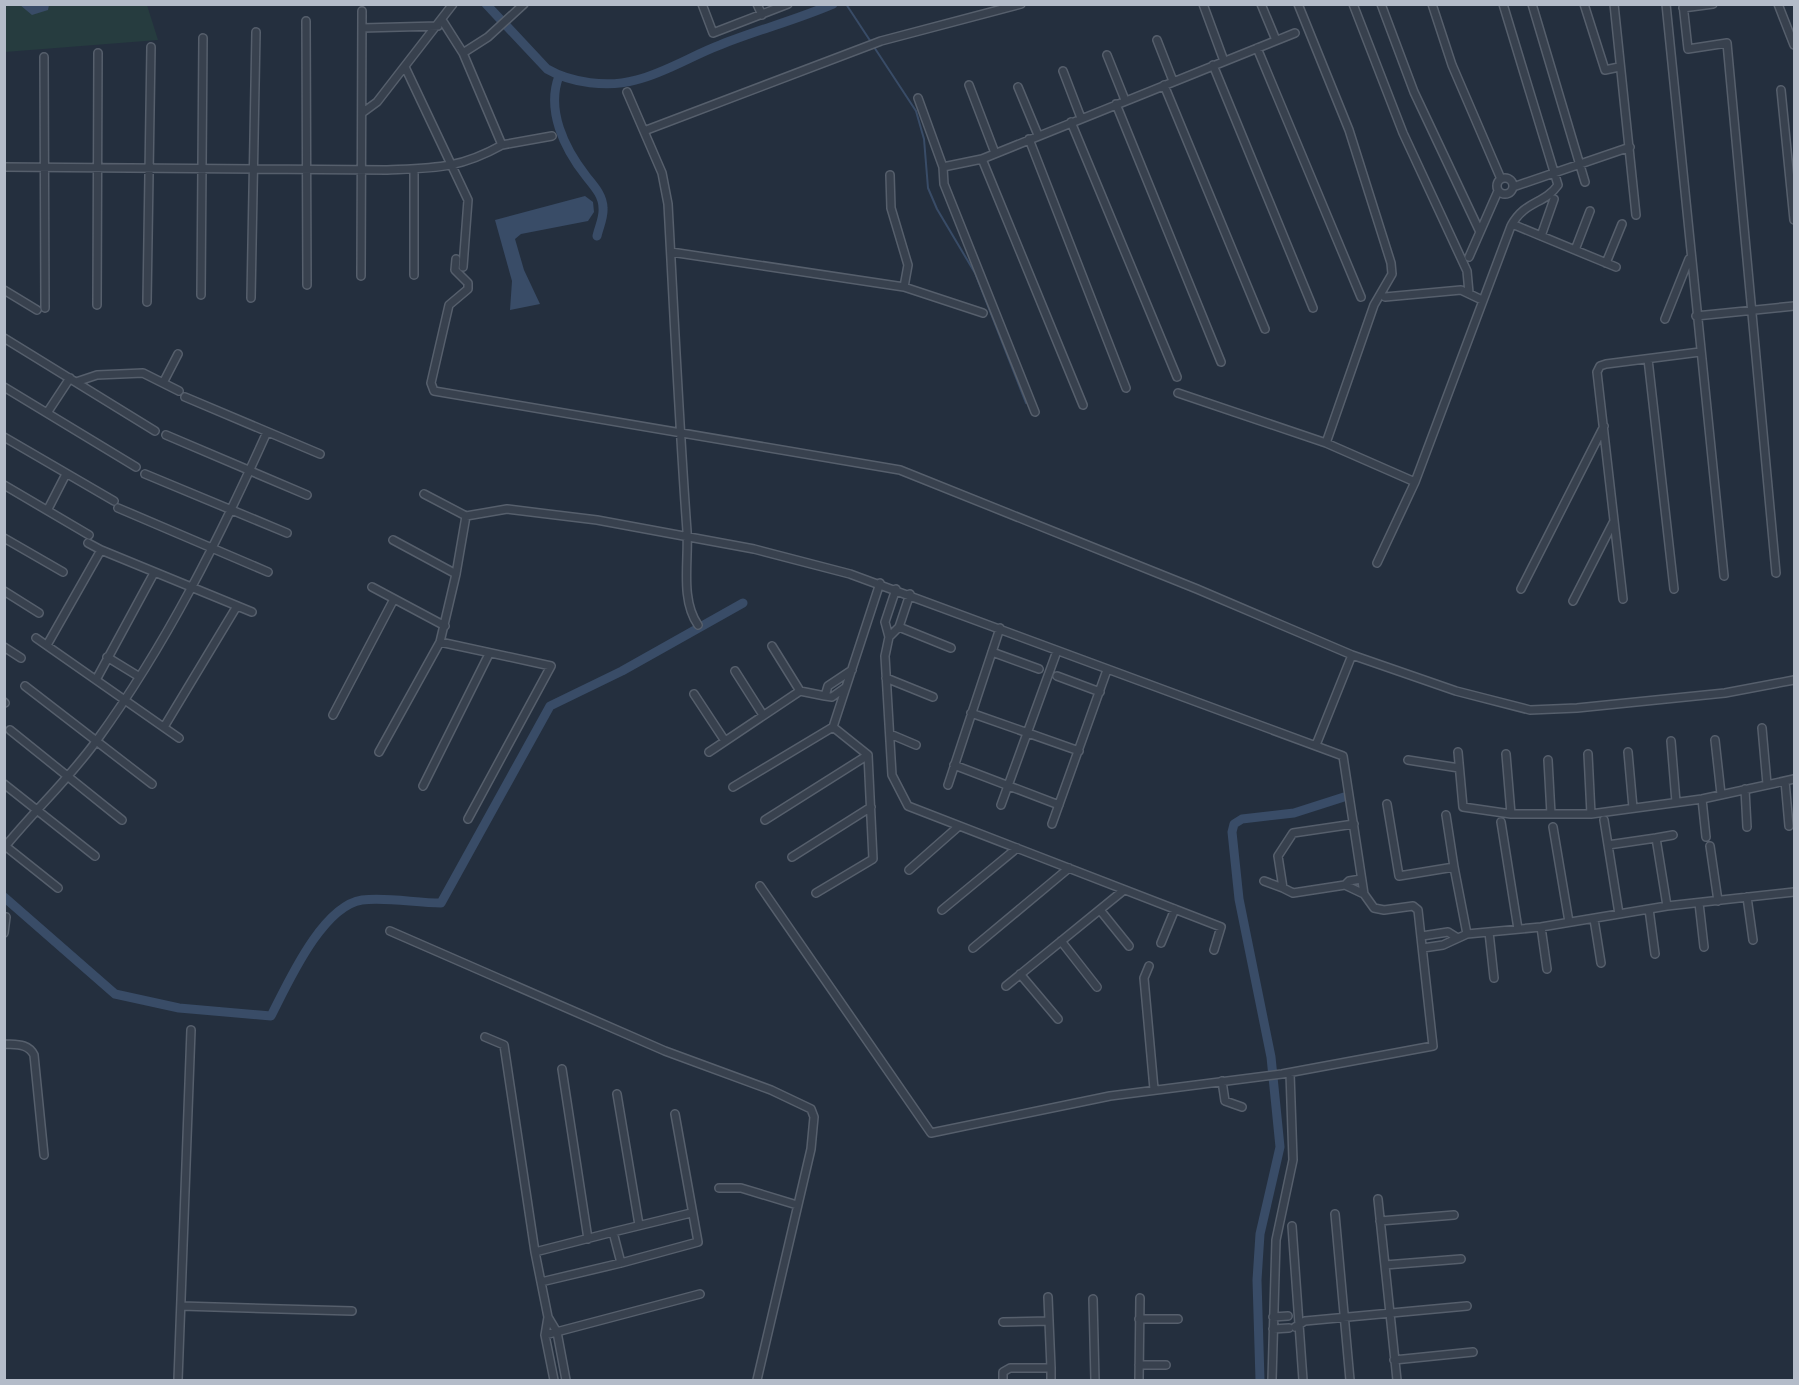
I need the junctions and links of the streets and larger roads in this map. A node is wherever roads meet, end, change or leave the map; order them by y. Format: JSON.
{"nodes":[{"id":1,"x":453,"y":4,"type":"edge"},
{"id":2,"x":524,"y":4,"type":"edge"},
{"id":3,"x":702,"y":4,"type":"edge"},
{"id":4,"x":757,"y":4,"type":"edge"},
{"id":5,"x":788,"y":4,"type":"edge"},
{"id":6,"x":1021,"y":4,"type":"edge"},
{"id":7,"x":1203,"y":4,"type":"edge"},
{"id":8,"x":1261,"y":4,"type":"edge"},
{"id":9,"x":1298,"y":4,"type":"edge"},
{"id":10,"x":1353,"y":4,"type":"edge"},
{"id":11,"x":1382,"y":4,"type":"edge"},
{"id":12,"x":1432,"y":4,"type":"edge"},
{"id":13,"x":1503,"y":4,"type":"edge"},
{"id":14,"x":1532,"y":4,"type":"edge"},
{"id":15,"x":1584,"y":4,"type":"edge"},
{"id":16,"x":1614,"y":4,"type":"edge"},
{"id":17,"x":1666,"y":4,"type":"edge"},
{"id":18,"x":1713,"y":4,"type":"edge"},
{"id":19,"x":1778,"y":4,"type":"edge"},
{"id":20,"x":1683,"y":6,"type":"edge"},
{"id":21,"x":362,"y":11,"type":"dead end"},
{"id":22,"x":762,"y":15,"type":"junction"},
{"id":23,"x":306,"y":21,"type":"dead end"},
{"id":24,"x":440,"y":23,"type":"junction"},
{"id":25,"x":362,"y":28,"type":"junction"},
{"id":26,"x":256,"y":32,"type":"dead end"},
{"id":27,"x":1295,"y":33,"type":"dead end"},
{"id":28,"x":202,"y":38,"type":"dead end"},
{"id":29,"x":1158,"y":40,"type":"dead end"},
{"id":30,"x":1276,"y":40,"type":"junction"},
{"id":31,"x":1794,"y":45,"type":"edge"},
{"id":32,"x":151,"y":47,"type":"dead end"},
{"id":33,"x":1257,"y":48,"type":"junction"},
{"id":34,"x":98,"y":53,"type":"dead end"},
{"id":35,"x":463,"y":53,"type":"junction"},
{"id":36,"x":1107,"y":55,"type":"dead end"},
{"id":37,"x":44,"y":57,"type":"dead end"},
{"id":38,"x":1224,"y":61,"type":"junction"},
{"id":39,"x":1213,"y":65,"type":"junction"},
{"id":40,"x":405,"y":67,"type":"junction"},
{"id":41,"x":1619,"y":67,"type":"junction"},
{"id":42,"x":1063,"y":71,"type":"dead end"},
{"id":43,"x":1173,"y":81,"type":"junction"},
{"id":44,"x":969,"y":85,"type":"dead end"},
{"id":45,"x":1164,"y":85,"type":"junction"},
{"id":46,"x":1018,"y":87,"type":"dead end"},
{"id":47,"x":1781,"y":90,"type":"dead end"},
{"id":48,"x":627,"y":92,"type":"dead end"},
{"id":49,"x":918,"y":99,"type":"dead end"},
{"id":50,"x":1125,"y":100,"type":"junction"},
{"id":51,"x":1116,"y":104,"type":"junction"},
{"id":52,"x":362,"y":113,"type":"junction"},
{"id":53,"x":1081,"y":118,"type":"junction"},
{"id":54,"x":1071,"y":122,"type":"junction"},
{"id":55,"x":644,"y":131,"type":"junction"},
{"id":56,"x":1038,"y":135,"type":"junction"},
{"id":57,"x":552,"y":136,"type":"dead end"},
{"id":58,"x":1029,"y":139,"type":"junction"},
{"id":59,"x":502,"y":145,"type":"junction"},
{"id":60,"x":1630,"y":147,"type":"junction"},
{"id":61,"x":995,"y":153,"type":"junction"},
{"id":62,"x":982,"y":159,"type":"junction"},
{"id":63,"x":454,"y":166,"type":"junction"},
{"id":64,"x":1580,"y":166,"type":"junction"},
{"id":65,"x":4,"y":167,"type":"edge"},
{"id":66,"x":202,"y":167,"type":"junction"},
{"id":67,"x":943,"y":167,"type":"junction"},
{"id":68,"x":44,"y":168,"type":"junction"},
{"id":69,"x":98,"y":168,"type":"junction"},
{"id":70,"x":149,"y":168,"type":"junction"},
{"id":71,"x":253,"y":168,"type":"junction"},
{"id":72,"x":307,"y":169,"type":"junction"},
{"id":73,"x":414,"y":169,"type":"junction"},
{"id":74,"x":362,"y":170,"type":"junction"},
{"id":75,"x":1555,"y":172,"type":"junction"},
{"id":76,"x":890,"y":175,"type":"dead end"},
{"id":77,"x":1501,"y":179,"type":"junction"},
{"id":78,"x":1585,"y":182,"type":"dead end"},
{"id":79,"x":1513,"y":187,"type":"junction"},
{"id":80,"x":1498,"y":191,"type":"junction"},
{"id":81,"x":1554,"y":199,"type":"dead end"},
{"id":82,"x":1590,"y":211,"type":"dead end"},
{"id":83,"x":1636,"y":215,"type":"dead end"},
{"id":84,"x":1794,"y":220,"type":"edge"},
{"id":85,"x":1512,"y":224,"type":"junction"},
{"id":86,"x":1622,"y":225,"type":"dead end"},
{"id":87,"x":1480,"y":232,"type":"junction"},
{"id":88,"x":1541,"y":236,"type":"junction"},
{"id":89,"x":1575,"y":250,"type":"junction"},
{"id":90,"x":671,"y":252,"type":"junction"},
{"id":91,"x":1690,"y":256,"type":"junction"},
{"id":92,"x":1469,"y":257,"type":"dead end"},
{"id":93,"x":456,"y":259,"type":"dead end"},
{"id":94,"x":1606,"y":263,"type":"junction"},
{"id":95,"x":464,"y":267,"type":"dead end"},
{"id":96,"x":1616,"y":267,"type":"dead end"},
{"id":97,"x":414,"y":275,"type":"dead end"},
{"id":98,"x":361,"y":276,"type":"dead end"},
{"id":99,"x":307,"y":285,"type":"dead end"},
{"id":100,"x":904,"y":287,"type":"junction"},
{"id":101,"x":4,"y":290,"type":"edge"},
{"id":102,"x":1469,"y":293,"type":"junction"},
{"id":103,"x":201,"y":296,"type":"dead end"},
{"id":104,"x":1361,"y":297,"type":"dead end"},
{"id":105,"x":1385,"y":297,"type":"dead end"},
{"id":106,"x":251,"y":298,"type":"dead end"},
{"id":107,"x":1482,"y":300,"type":"junction"},
{"id":108,"x":147,"y":302,"type":"dead end"},
{"id":109,"x":97,"y":305,"type":"dead end"},
{"id":110,"x":1794,"y":306,"type":"edge"},
{"id":111,"x":45,"y":308,"type":"dead end"},
{"id":112,"x":1313,"y":308,"type":"dead end"},
{"id":113,"x":37,"y":310,"type":"dead end"},
{"id":114,"x":1750,"y":310,"type":"junction"},
{"id":115,"x":983,"y":312,"type":"dead end"},
{"id":116,"x":1696,"y":316,"type":"junction"},
{"id":117,"x":1665,"y":319,"type":"dead end"},
{"id":118,"x":1265,"y":329,"type":"dead end"},
{"id":119,"x":4,"y":338,"type":"edge"},
{"id":120,"x":1700,"y":352,"type":"junction"},
{"id":121,"x":178,"y":354,"type":"dead end"},
{"id":122,"x":1648,"y":359,"type":"junction"},
{"id":123,"x":1221,"y":362,"type":"dead end"},
{"id":124,"x":1177,"y":377,"type":"dead end"},
{"id":125,"x":73,"y":380,"type":"junction"},
{"id":126,"x":163,"y":383,"type":"junction"},
{"id":127,"x":4,"y":387,"type":"edge"},
{"id":128,"x":1126,"y":388,"type":"dead end"},
{"id":129,"x":179,"y":391,"type":"dead end"},
{"id":130,"x":1178,"y":393,"type":"dead end"},
{"id":131,"x":185,"y":397,"type":"dead end"},
{"id":132,"x":1083,"y":405,"type":"dead end"},
{"id":133,"x":1035,"y":412,"type":"dead end"},
{"id":134,"x":46,"y":413,"type":"junction"},
{"id":135,"x":1604,"y":426,"type":"junction"},
{"id":136,"x":155,"y":431,"type":"dead end"},
{"id":137,"x":267,"y":432,"type":"junction"},
{"id":138,"x":679,"y":433,"type":"junction"},
{"id":139,"x":166,"y":435,"type":"dead end"},
{"id":140,"x":4,"y":437,"type":"edge"},
{"id":141,"x":1326,"y":443,"type":"junction"},
{"id":142,"x":320,"y":454,"type":"dead end"},
{"id":143,"x":136,"y":467,"type":"dead end"},
{"id":144,"x":250,"y":470,"type":"junction"},
{"id":145,"x":66,"y":474,"type":"junction"},
{"id":146,"x":145,"y":474,"type":"dead end"},
{"id":147,"x":1415,"y":482,"type":"junction"},
{"id":148,"x":4,"y":485,"type":"edge"},
{"id":149,"x":424,"y":494,"type":"dead end"},
{"id":150,"x":307,"y":495,"type":"dead end"},
{"id":151,"x":48,"y":509,"type":"junction"},
{"id":152,"x":232,"y":510,"type":"junction"},
{"id":153,"x":466,"y":516,"type":"junction"},
{"id":154,"x":1614,"y":521,"type":"junction"},
{"id":155,"x":287,"y":533,"type":"dead end"},
{"id":156,"x":687,"y":535,"type":"junction"},
{"id":157,"x":4,"y":538,"type":"edge"},
{"id":158,"x":393,"y":540,"type":"dead end"},
{"id":159,"x":212,"y":549,"type":"junction"},
{"id":160,"x":101,"y":550,"type":"junction"},
{"id":161,"x":1377,"y":563,"type":"dead end"},
{"id":162,"x":63,"y":572,"type":"dead end"},
{"id":163,"x":268,"y":572,"type":"dead end"},
{"id":164,"x":154,"y":573,"type":"junction"},
{"id":165,"x":1776,"y":573,"type":"dead end"},
{"id":166,"x":456,"y":574,"type":"junction"},
{"id":167,"x":1724,"y":576,"type":"dead end"},
{"id":168,"x":880,"y":583,"type":"junction"},
{"id":169,"x":372,"y":587,"type":"dead end"},
{"id":170,"x":192,"y":588,"type":"junction"},
{"id":171,"x":896,"y":589,"type":"junction"},
{"id":172,"x":1521,"y":589,"type":"dead end"},
{"id":173,"x":1674,"y":589,"type":"dead end"},
{"id":174,"x":4,"y":591,"type":"edge"},
{"id":175,"x":910,"y":594,"type":"junction"},
{"id":176,"x":394,"y":599,"type":"junction"},
{"id":177,"x":1623,"y":599,"type":"dead end"},
{"id":178,"x":1574,"y":601,"type":"dead end"},
{"id":179,"x":237,"y":606,"type":"junction"},
{"id":180,"x":252,"y":612,"type":"dead end"},
{"id":181,"x":39,"y":613,"type":"dead end"},
{"id":182,"x":698,"y":625,"type":"dead end"},
{"id":183,"x":445,"y":626,"type":"junction"},
{"id":184,"x":899,"y":627,"type":"junction"},
{"id":185,"x":1000,"y":628,"type":"junction"},
{"id":186,"x":889,"y":637,"type":"junction"},
{"id":187,"x":36,"y":638,"type":"dead end"},
{"id":188,"x":440,"y":642,"type":"junction"},
{"id":189,"x":47,"y":645,"type":"junction"},
{"id":190,"x":772,"y":646,"type":"dead end"},
{"id":191,"x":4,"y":647,"type":"edge"},
{"id":192,"x":951,"y":648,"type":"dead end"},
{"id":193,"x":1057,"y":651,"type":"junction"},
{"id":194,"x":992,"y":652,"type":"junction"},
{"id":195,"x":489,"y":654,"type":"junction"},
{"id":196,"x":1352,"y":655,"type":"junction"},
{"id":197,"x":107,"y":657,"type":"junction"},
{"id":198,"x":21,"y":658,"type":"dead end"},
{"id":199,"x":1039,"y":669,"type":"dead end"},
{"id":200,"x":852,"y":670,"type":"junction"},
{"id":201,"x":1107,"y":670,"type":"junction"},
{"id":202,"x":735,"y":671,"type":"dead end"},
{"id":203,"x":138,"y":676,"type":"junction"},
{"id":204,"x":1056,"y":676,"type":"dead end"},
{"id":205,"x":97,"y":678,"type":"junction"},
{"id":206,"x":886,"y":678,"type":"junction"},
{"id":207,"x":1794,"y":680,"type":"edge"},
{"id":208,"x":25,"y":686,"type":"dead end"},
{"id":209,"x":846,"y":687,"type":"junction"},
{"id":210,"x":800,"y":691,"type":"junction"},
{"id":211,"x":1100,"y":692,"type":"junction"},
{"id":212,"x":694,"y":694,"type":"dead end"},
{"id":213,"x":825,"y":696,"type":"junction"},
{"id":214,"x":933,"y":697,"type":"dead end"},
{"id":215,"x":124,"y":699,"type":"junction"},
{"id":216,"x":972,"y":713,"type":"junction"},
{"id":217,"x":333,"y":716,"type":"dead end"},
{"id":218,"x":763,"y":716,"type":"junction"},
{"id":219,"x":833,"y":727,"type":"junction"},
{"id":220,"x":164,"y":728,"type":"junction"},
{"id":221,"x":1762,"y":728,"type":"dead end"},
{"id":222,"x":10,"y":730,"type":"dead end"},
{"id":223,"x":1027,"y":732,"type":"junction"},
{"id":224,"x":890,"y":734,"type":"junction"},
{"id":225,"x":179,"y":738,"type":"dead end"},
{"id":226,"x":97,"y":740,"type":"junction"},
{"id":227,"x":1715,"y":740,"type":"dead end"},
{"id":228,"x":725,"y":741,"type":"junction"},
{"id":229,"x":1671,"y":741,"type":"dead end"},
{"id":230,"x":916,"y":745,"type":"dead end"},
{"id":231,"x":1316,"y":745,"type":"junction"},
{"id":232,"x":1079,"y":751,"type":"junction"},
{"id":233,"x":378,"y":752,"type":"dead end"},
{"id":234,"x":710,"y":752,"type":"dead end"},
{"id":235,"x":1458,"y":752,"type":"dead end"},
{"id":236,"x":1628,"y":752,"type":"dead end"},
{"id":237,"x":868,"y":754,"type":"junction"},
{"id":238,"x":1506,"y":754,"type":"dead end"},
{"id":239,"x":1588,"y":754,"type":"dead end"},
{"id":240,"x":1548,"y":759,"type":"dead end"},
{"id":241,"x":1408,"y":760,"type":"dead end"},
{"id":242,"x":954,"y":765,"type":"junction"},
{"id":243,"x":1459,"y":768,"type":"junction"},
{"id":244,"x":68,"y":775,"type":"junction"},
{"id":245,"x":1794,"y":779,"type":"edge"},
{"id":246,"x":1785,"y":781,"type":"junction"},
{"id":247,"x":4,"y":783,"type":"edge"},
{"id":248,"x":152,"y":784,"type":"dead end"},
{"id":249,"x":948,"y":784,"type":"dead end"},
{"id":250,"x":1767,"y":784,"type":"junction"},
{"id":251,"x":1008,"y":785,"type":"junction"},
{"id":252,"x":423,"y":786,"type":"dead end"},
{"id":253,"x":733,"y":787,"type":"dead end"},
{"id":254,"x":1744,"y":789,"type":"junction"},
{"id":255,"x":1721,"y":794,"type":"junction"},
{"id":256,"x":1702,"y":799,"type":"junction"},
{"id":257,"x":1676,"y":802,"type":"junction"},
{"id":258,"x":1387,"y":804,"type":"dead end"},
{"id":259,"x":1000,"y":805,"type":"dead end"},
{"id":260,"x":1059,"y":805,"type":"junction"},
{"id":261,"x":871,"y":807,"type":"junction"},
{"id":262,"x":1633,"y":808,"type":"junction"},
{"id":263,"x":38,"y":809,"type":"junction"},
{"id":264,"x":1510,"y":814,"type":"junction"},
{"id":265,"x":1551,"y":814,"type":"junction"},
{"id":266,"x":1591,"y":814,"type":"junction"},
{"id":267,"x":1446,"y":815,"type":"dead end"},
{"id":268,"x":468,"y":819,"type":"dead end"},
{"id":269,"x":122,"y":820,"type":"dead end"},
{"id":270,"x":765,"y":820,"type":"dead end"},
{"id":271,"x":1604,"y":820,"type":"dead end"},
{"id":272,"x":1501,"y":822,"type":"dead end"},
{"id":273,"x":1052,"y":824,"type":"dead end"},
{"id":274,"x":1354,"y":824,"type":"junction"},
{"id":275,"x":958,"y":826,"type":"junction"},
{"id":276,"x":1789,"y":826,"type":"dead end"},
{"id":277,"x":1553,"y":827,"type":"dead end"},
{"id":278,"x":1747,"y":827,"type":"dead end"},
{"id":279,"x":1674,"y":835,"type":"dead end"},
{"id":280,"x":1706,"y":837,"type":"dead end"},
{"id":281,"x":1656,"y":838,"type":"junction"},
{"id":282,"x":1608,"y":845,"type":"junction"},
{"id":283,"x":5,"y":846,"type":"edge"},
{"id":284,"x":1710,"y":846,"type":"dead end"},
{"id":285,"x":1017,"y":848,"type":"junction"},
{"id":286,"x":95,"y":856,"type":"dead end"},
{"id":287,"x":792,"y":857,"type":"dead end"},
{"id":288,"x":1454,"y":867,"type":"junction"},
{"id":289,"x":1069,"y":868,"type":"junction"},
{"id":290,"x":909,"y":870,"type":"dead end"},
{"id":291,"x":1361,"y":879,"type":"junction"},
{"id":292,"x":1264,"y":880,"type":"dead end"},
{"id":293,"x":1345,"y":885,"type":"junction"},
{"id":294,"x":760,"y":886,"type":"dead end"},
{"id":295,"x":58,"y":888,"type":"dead end"},
{"id":296,"x":1283,"y":888,"type":"junction"},
{"id":297,"x":1124,"y":890,"type":"junction"},
{"id":298,"x":1794,"y":892,"type":"edge"},
{"id":299,"x":816,"y":893,"type":"dead end"},
{"id":300,"x":1364,"y":894,"type":"junction"},
{"id":301,"x":1747,"y":897,"type":"junction"},
{"id":302,"x":1718,"y":901,"type":"junction"},
{"id":303,"x":1699,"y":903,"type":"junction"},
{"id":304,"x":1667,"y":906,"type":"junction"},
{"id":305,"x":1175,"y":909,"type":"junction"},
{"id":306,"x":1649,"y":909,"type":"junction"},
{"id":307,"x":942,"y":910,"type":"dead end"},
{"id":308,"x":1100,"y":910,"type":"junction"},
{"id":309,"x":1619,"y":914,"type":"junction"},
{"id":310,"x":6,"y":917,"type":"dead end"},
{"id":311,"x":1594,"y":919,"type":"junction"},
{"id":312,"x":1569,"y":922,"type":"junction"},
{"id":313,"x":1541,"y":927,"type":"junction"},
{"id":314,"x":1518,"y":929,"type":"junction"},
{"id":315,"x":390,"y":931,"type":"dead end"},
{"id":316,"x":1489,"y":932,"type":"junction"},
{"id":317,"x":4,"y":933,"type":"edge"},
{"id":318,"x":1467,"y":934,"type":"junction"},
{"id":319,"x":1422,"y":936,"type":"junction"},
{"id":320,"x":1456,"y":937,"type":"junction"},
{"id":321,"x":1754,"y":940,"type":"dead end"},
{"id":322,"x":1061,"y":941,"type":"junction"},
{"id":323,"x":1161,"y":943,"type":"dead end"},
{"id":324,"x":1129,"y":946,"type":"dead end"},
{"id":325,"x":1704,"y":947,"type":"dead end"},
{"id":326,"x":973,"y":948,"type":"dead end"},
{"id":327,"x":1423,"y":948,"type":"junction"},
{"id":328,"x":1214,"y":950,"type":"dead end"},
{"id":329,"x":1655,"y":954,"type":"dead end"},
{"id":330,"x":1601,"y":963,"type":"dead end"},
{"id":331,"x":1149,"y":966,"type":"dead end"},
{"id":332,"x":1547,"y":969,"type":"dead end"},
{"id":333,"x":1020,"y":974,"type":"junction"},
{"id":334,"x":1494,"y":978,"type":"dead end"},
{"id":335,"x":1006,"y":986,"type":"dead end"},
{"id":336,"x":1097,"y":987,"type":"dead end"},
{"id":337,"x":1058,"y":1019,"type":"dead end"},
{"id":338,"x":191,"y":1030,"type":"dead end"},
{"id":339,"x":485,"y":1037,"type":"dead end"},
{"id":340,"x":4,"y":1044,"type":"edge"},
{"id":341,"x":562,"y":1069,"type":"dead end"},
{"id":342,"x":1290,"y":1073,"type":"junction"},
{"id":343,"x":1222,"y":1081,"type":"junction"},
{"id":344,"x":1154,"y":1089,"type":"junction"},
{"id":345,"x":617,"y":1094,"type":"dead end"},
{"id":346,"x":1242,"y":1107,"type":"dead end"},
{"id":347,"x":675,"y":1113,"type":"dead end"},
{"id":348,"x":44,"y":1155,"type":"dead end"},
{"id":349,"x":719,"y":1188,"type":"dead end"},
{"id":350,"x":1378,"y":1198,"type":"dead end"},
{"id":351,"x":797,"y":1205,"type":"junction"},
{"id":352,"x":691,"y":1213,"type":"junction"},
{"id":353,"x":1335,"y":1214,"type":"dead end"},
{"id":354,"x":1454,"y":1215,"type":"dead end"},
{"id":355,"x":1380,"y":1221,"type":"junction"},
{"id":356,"x":639,"y":1225,"type":"junction"},
{"id":357,"x":1292,"y":1226,"type":"dead end"},
{"id":358,"x":613,"y":1232,"type":"junction"},
{"id":359,"x":588,"y":1239,"type":"junction"},
{"id":360,"x":535,"y":1252,"type":"junction"},
{"id":361,"x":1461,"y":1259,"type":"dead end"},
{"id":362,"x":621,"y":1263,"type":"junction"},
{"id":363,"x":1385,"y":1265,"type":"junction"},
{"id":364,"x":541,"y":1282,"type":"junction"},
{"id":365,"x":700,"y":1294,"type":"dead end"},
{"id":366,"x":1048,"y":1297,"type":"dead end"},
{"id":367,"x":1140,"y":1298,"type":"dead end"},
{"id":368,"x":1093,"y":1299,"type":"dead end"},
{"id":369,"x":181,"y":1306,"type":"junction"},
{"id":370,"x":1467,"y":1306,"type":"dead end"},
{"id":371,"x":352,"y":1311,"type":"dead end"},
{"id":372,"x":1389,"y":1311,"type":"junction"},
{"id":373,"x":1293,"y":1316,"type":"junction"},
{"id":374,"x":1344,"y":1316,"type":"junction"},
{"id":375,"x":548,"y":1317,"type":"junction"},
{"id":376,"x":1273,"y":1317,"type":"junction"},
{"id":377,"x":1139,"y":1319,"type":"junction"},
{"id":378,"x":1178,"y":1319,"type":"dead end"},
{"id":379,"x":1305,"y":1321,"type":"junction"},
{"id":380,"x":1003,"y":1322,"type":"dead end"},
{"id":381,"x":1049,"y":1322,"type":"junction"},
{"id":382,"x":1294,"y":1327,"type":"junction"},
{"id":383,"x":1273,"y":1329,"type":"junction"},
{"id":384,"x":556,"y":1332,"type":"junction"},
{"id":385,"x":545,"y":1335,"type":"junction"},
{"id":386,"x":1473,"y":1352,"type":"dead end"},
{"id":387,"x":1394,"y":1360,"type":"junction"},
{"id":388,"x":1139,"y":1365,"type":"junction"},
{"id":389,"x":1166,"y":1365,"type":"dead end"},
{"id":390,"x":1051,"y":1368,"type":"junction"},
{"id":391,"x":178,"y":1380,"type":"edge"},
{"id":392,"x":554,"y":1380,"type":"edge"},
{"id":393,"x":566,"y":1380,"type":"edge"},
{"id":394,"x":758,"y":1380,"type":"edge"},
{"id":395,"x":1003,"y":1380,"type":"edge"},
{"id":396,"x":1051,"y":1380,"type":"edge"},
{"id":397,"x":1095,"y":1380,"type":"edge"},
{"id":398,"x":1139,"y":1380,"type":"edge"},
{"id":399,"x":1272,"y":1380,"type":"edge"},
{"id":400,"x":1303,"y":1380,"type":"edge"},
{"id":401,"x":1350,"y":1380,"type":"edge"},
{"id":402,"x":1396,"y":1380,"type":"edge"}],
"edges":[{"from":1,"to":24,"type":"street"},
{"from":2,"to":35,"type":"street"},
{"from":3,"to":22,"type":"street"},
{"from":4,"to":22,"type":"street"},
{"from":5,"to":22,"type":"street"},
{"from":6,"to":55,"type":"street"},
{"from":7,"to":38,"type":"street"},
{"from":8,"to":30,"type":"street"},
{"from":9,"to":141,"type":"street"},
{"from":10,"to":102,"type":"street"},
{"from":11,"to":87,"type":"street"},
{"from":12,"to":77,"type":"street"},
{"from":13,"to":75,"type":"street"},
{"from":14,"to":64,"type":"street"},
{"from":15,"to":41,"type":"street"},
{"from":16,"to":41,"type":"street"},
{"from":17,"to":91,"type":"street"},
{"from":18,"to":20,"type":"street"},
{"from":19,"to":31,"type":"street"},
{"from":20,"to":114,"type":"street"},
{"from":21,"to":25,"type":"street"},
{"from":23,"to":72,"type":"street"},
{"from":24,"to":25,"type":"street"},
{"from":24,"to":35,"type":"street"},
{"from":24,"to":40,"type":"street"},
{"from":25,"to":52,"type":"street"},
{"from":26,"to":71,"type":"street"},
{"from":27,"to":30,"type":"street"},
{"from":28,"to":66,"type":"street"},
{"from":29,"to":43,"type":"street"},
{"from":30,"to":33,"type":"street"},
{"from":32,"to":70,"type":"street"},
{"from":33,"to":38,"type":"street"},
{"from":33,"to":104,"type":"street"},
{"from":34,"to":69,"type":"street"},
{"from":35,"to":59,"type":"street"},
{"from":36,"to":50,"type":"street"},
{"from":37,"to":68,"type":"street"},
{"from":38,"to":39,"type":"street"},
{"from":39,"to":43,"type":"street"},
{"from":39,"to":112,"type":"street"},
{"from":40,"to":52,"type":"street"},
{"from":40,"to":63,"type":"street"},
{"from":41,"to":60,"type":"street"},
{"from":42,"to":53,"type":"street"},
{"from":43,"to":45,"type":"street"},
{"from":44,"to":61,"type":"street"},
{"from":45,"to":50,"type":"street"},
{"from":45,"to":118,"type":"street"},
{"from":46,"to":56,"type":"street"},
{"from":47,"to":84,"type":"street"},
{"from":48,"to":55,"type":"street"},
{"from":49,"to":67,"type":"street"},
{"from":50,"to":51,"type":"street"},
{"from":51,"to":53,"type":"street"},
{"from":51,"to":123,"type":"street"},
{"from":52,"to":74,"type":"street"},
{"from":53,"to":54,"type":"street"},
{"from":54,"to":56,"type":"street"},
{"from":54,"to":124,"type":"street"},
{"from":55,"to":90,"type":"street"},
{"from":56,"to":58,"type":"street"},
{"from":57,"to":59,"type":"street"},
{"from":58,"to":61,"type":"street"},
{"from":58,"to":128,"type":"street"},
{"from":59,"to":63,"type":"street"},
{"from":60,"to":64,"type":"street"},
{"from":60,"to":83,"type":"street"},
{"from":61,"to":62,"type":"street"},
{"from":62,"to":67,"type":"street"},
{"from":62,"to":132,"type":"street"},
{"from":63,"to":73,"type":"street"},
{"from":63,"to":95,"type":"street"},
{"from":64,"to":75,"type":"street"},
{"from":64,"to":78,"type":"street"},
{"from":65,"to":68,"type":"street"},
{"from":66,"to":70,"type":"street"},
{"from":66,"to":71,"type":"street"},
{"from":66,"to":103,"type":"street"},
{"from":67,"to":133,"type":"street"},
{"from":68,"to":69,"type":"street"},
{"from":68,"to":111,"type":"street"},
{"from":69,"to":70,"type":"street"},
{"from":69,"to":109,"type":"street"},
{"from":70,"to":108,"type":"street"},
{"from":71,"to":72,"type":"street"},
{"from":71,"to":106,"type":"street"},
{"from":72,"to":74,"type":"street"},
{"from":72,"to":99,"type":"street"},
{"from":73,"to":74,"type":"street"},
{"from":73,"to":97,"type":"street"},
{"from":74,"to":98,"type":"street"},
{"from":75,"to":79,"type":"street"},
{"from":75,"to":85,"type":"street"},
{"from":76,"to":100,"type":"street"},
{"from":77,"to":79,"type":"street"},
{"from":77,"to":80,"type":"street"},
{"from":79,"to":80,"type":"street"},
{"from":80,"to":87,"type":"street"},
{"from":81,"to":88,"type":"street"},
{"from":82,"to":89,"type":"street"},
{"from":85,"to":88,"type":"street"},
{"from":85,"to":107,"type":"street"},
{"from":86,"to":94,"type":"street"},
{"from":87,"to":92,"type":"street"},
{"from":88,"to":89,"type":"street"},
{"from":89,"to":94,"type":"street"},
{"from":90,"to":100,"type":"street"},
{"from":90,"to":138,"type":"street"},
{"from":91,"to":116,"type":"street"},
{"from":91,"to":117,"type":"street"},
{"from":93,"to":138,"type":"street"},
{"from":94,"to":96,"type":"street"},
{"from":100,"to":115,"type":"street"},
{"from":101,"to":113,"type":"street"},
{"from":102,"to":105,"type":"street"},
{"from":102,"to":107,"type":"street"},
{"from":107,"to":147,"type":"street"},
{"from":110,"to":114,"type":"street"},
{"from":114,"to":116,"type":"street"},
{"from":114,"to":165,"type":"street"},
{"from":116,"to":120,"type":"street"},
{"from":119,"to":125,"type":"street"},
{"from":120,"to":122,"type":"street"},
{"from":120,"to":167,"type":"street"},
{"from":121,"to":126,"type":"street"},
{"from":122,"to":135,"type":"street"},
{"from":122,"to":173,"type":"street"},
{"from":125,"to":126,"type":"street"},
{"from":125,"to":134,"type":"street"},
{"from":125,"to":136,"type":"street"},
{"from":126,"to":129,"type":"street"},
{"from":127,"to":134,"type":"street"},
{"from":130,"to":141,"type":"street"},
{"from":131,"to":137,"type":"street"},
{"from":134,"to":143,"type":"street"},
{"from":135,"to":154,"type":"street"},
{"from":135,"to":172,"type":"street"},
{"from":137,"to":142,"type":"street"},
{"from":137,"to":144,"type":"street"},
{"from":138,"to":156,"type":"street"},
{"from":138,"to":196,"type":"street"},
{"from":139,"to":144,"type":"street"},
{"from":140,"to":145,"type":"street"},
{"from":141,"to":147,"type":"street"},
{"from":144,"to":150,"type":"street"},
{"from":144,"to":152,"type":"street"},
{"from":145,"to":151,"type":"street"},
{"from":145,"to":159,"type":"street"},
{"from":146,"to":152,"type":"street"},
{"from":147,"to":161,"type":"street"},
{"from":148,"to":151,"type":"street"},
{"from":149,"to":153,"type":"street"},
{"from":151,"to":160,"type":"street"},
{"from":152,"to":155,"type":"street"},
{"from":152,"to":159,"type":"street"},
{"from":153,"to":156,"type":"street"},
{"from":153,"to":166,"type":"street"},
{"from":154,"to":177,"type":"street"},
{"from":154,"to":178,"type":"street"},
{"from":156,"to":168,"type":"street"},
{"from":156,"to":182,"type":"street"},
{"from":157,"to":162,"type":"street"},
{"from":158,"to":166,"type":"street"},
{"from":159,"to":163,"type":"street"},
{"from":159,"to":170,"type":"street"},
{"from":160,"to":164,"type":"street"},
{"from":160,"to":189,"type":"street"},
{"from":164,"to":170,"type":"street"},
{"from":164,"to":197,"type":"street"},
{"from":166,"to":183,"type":"street"},
{"from":168,"to":171,"type":"street"},
{"from":168,"to":200,"type":"street"},
{"from":169,"to":176,"type":"street"},
{"from":170,"to":179,"type":"street"},
{"from":170,"to":203,"type":"street"},
{"from":171,"to":175,"type":"street"},
{"from":171,"to":186,"type":"street"},
{"from":174,"to":181,"type":"street"},
{"from":175,"to":184,"type":"street"},
{"from":175,"to":185,"type":"street"},
{"from":176,"to":183,"type":"street"},
{"from":176,"to":217,"type":"street"},
{"from":179,"to":180,"type":"street"},
{"from":179,"to":220,"type":"street"},
{"from":183,"to":188,"type":"street"},
{"from":184,"to":186,"type":"street"},
{"from":184,"to":192,"type":"street"},
{"from":185,"to":193,"type":"street"},
{"from":185,"to":194,"type":"street"},
{"from":186,"to":206,"type":"street"},
{"from":187,"to":189,"type":"street"},
{"from":188,"to":195,"type":"street"},
{"from":188,"to":233,"type":"street"},
{"from":189,"to":205,"type":"street"},
{"from":190,"to":210,"type":"street"},
{"from":191,"to":198,"type":"street"},
{"from":193,"to":201,"type":"street"},
{"from":193,"to":223,"type":"street"},
{"from":194,"to":199,"type":"street"},
{"from":194,"to":216,"type":"street"},
{"from":195,"to":252,"type":"street"},
{"from":195,"to":268,"type":"street"},
{"from":196,"to":207,"type":"street"},
{"from":196,"to":231,"type":"street"},
{"from":197,"to":203,"type":"street"},
{"from":197,"to":205,"type":"street"},
{"from":200,"to":209,"type":"street"},
{"from":200,"to":213,"type":"street"},
{"from":201,"to":211,"type":"street"},
{"from":201,"to":231,"type":"street"},
{"from":202,"to":218,"type":"street"},
{"from":203,"to":215,"type":"street"},
{"from":204,"to":211,"type":"street"},
{"from":205,"to":215,"type":"street"},
{"from":206,"to":214,"type":"street"},
{"from":206,"to":224,"type":"street"},
{"from":208,"to":226,"type":"street"},
{"from":209,"to":213,"type":"street"},
{"from":209,"to":219,"type":"street"},
{"from":210,"to":213,"type":"street"},
{"from":210,"to":218,"type":"street"},
{"from":211,"to":232,"type":"street"},
{"from":212,"to":228,"type":"street"},
{"from":215,"to":220,"type":"street"},
{"from":215,"to":226,"type":"street"},
{"from":216,"to":223,"type":"street"},
{"from":216,"to":242,"type":"street"},
{"from":218,"to":228,"type":"street"},
{"from":219,"to":237,"type":"street"},
{"from":219,"to":253,"type":"street"},
{"from":220,"to":225,"type":"street"},
{"from":221,"to":250,"type":"street"},
{"from":222,"to":244,"type":"street"},
{"from":223,"to":232,"type":"street"},
{"from":223,"to":251,"type":"street"},
{"from":224,"to":230,"type":"street"},
{"from":224,"to":275,"type":"street"},
{"from":226,"to":244,"type":"street"},
{"from":226,"to":248,"type":"street"},
{"from":227,"to":255,"type":"street"},
{"from":228,"to":234,"type":"street"},
{"from":229,"to":257,"type":"street"},
{"from":231,"to":274,"type":"street"},
{"from":232,"to":260,"type":"street"},
{"from":235,"to":243,"type":"street"},
{"from":236,"to":262,"type":"street"},
{"from":237,"to":261,"type":"street"},
{"from":237,"to":270,"type":"street"},
{"from":238,"to":264,"type":"street"},
{"from":239,"to":266,"type":"street"},
{"from":240,"to":265,"type":"street"},
{"from":241,"to":243,"type":"street"},
{"from":242,"to":249,"type":"street"},
{"from":242,"to":251,"type":"street"},
{"from":243,"to":264,"type":"street"},
{"from":244,"to":263,"type":"street"},
{"from":244,"to":269,"type":"street"},
{"from":245,"to":246,"type":"street"},
{"from":246,"to":250,"type":"street"},
{"from":246,"to":276,"type":"street"},
{"from":247,"to":263,"type":"street"},
{"from":250,"to":254,"type":"street"},
{"from":251,"to":259,"type":"street"},
{"from":251,"to":260,"type":"street"},
{"from":254,"to":255,"type":"street"},
{"from":254,"to":278,"type":"street"},
{"from":255,"to":256,"type":"street"},
{"from":256,"to":257,"type":"street"},
{"from":256,"to":280,"type":"street"},
{"from":257,"to":262,"type":"street"},
{"from":258,"to":288,"type":"street"},
{"from":260,"to":273,"type":"street"},
{"from":261,"to":287,"type":"street"},
{"from":261,"to":299,"type":"street"},
{"from":262,"to":266,"type":"street"},
{"from":263,"to":283,"type":"street"},
{"from":263,"to":286,"type":"street"},
{"from":264,"to":265,"type":"street"},
{"from":265,"to":266,"type":"street"},
{"from":267,"to":288,"type":"street"},
{"from":271,"to":282,"type":"street"},
{"from":272,"to":314,"type":"street"},
{"from":274,"to":291,"type":"street"},
{"from":274,"to":296,"type":"street"},
{"from":275,"to":285,"type":"street"},
{"from":275,"to":290,"type":"street"},
{"from":277,"to":312,"type":"street"},
{"from":279,"to":281,"type":"street"},
{"from":281,"to":282,"type":"street"},
{"from":281,"to":304,"type":"street"},
{"from":282,"to":309,"type":"street"},
{"from":283,"to":295,"type":"street"},
{"from":284,"to":302,"type":"street"},
{"from":285,"to":289,"type":"street"},
{"from":285,"to":307,"type":"street"},
{"from":288,"to":318,"type":"street"},
{"from":289,"to":297,"type":"street"},
{"from":289,"to":326,"type":"street"},
{"from":291,"to":293,"type":"street"},
{"from":291,"to":300,"type":"street"},
{"from":292,"to":296,"type":"street"},
{"from":293,"to":296,"type":"street"},
{"from":293,"to":300,"type":"street"},
{"from":294,"to":344,"type":"street"},
{"from":297,"to":305,"type":"street"},
{"from":297,"to":308,"type":"street"},
{"from":298,"to":301,"type":"street"},
{"from":300,"to":319,"type":"street"},
{"from":301,"to":302,"type":"street"},
{"from":301,"to":321,"type":"street"},
{"from":302,"to":303,"type":"street"},
{"from":303,"to":304,"type":"street"},
{"from":303,"to":325,"type":"street"},
{"from":304,"to":306,"type":"street"},
{"from":305,"to":323,"type":"street"},
{"from":305,"to":328,"type":"street"},
{"from":306,"to":309,"type":"street"},
{"from":306,"to":329,"type":"street"},
{"from":308,"to":322,"type":"street"},
{"from":308,"to":324,"type":"street"},
{"from":309,"to":311,"type":"street"},
{"from":310,"to":317,"type":"street"},
{"from":311,"to":312,"type":"street"},
{"from":311,"to":330,"type":"street"},
{"from":312,"to":313,"type":"street"},
{"from":313,"to":314,"type":"street"},
{"from":313,"to":332,"type":"street"},
{"from":314,"to":316,"type":"street"},
{"from":315,"to":351,"type":"street"},
{"from":316,"to":318,"type":"street"},
{"from":316,"to":334,"type":"street"},
{"from":318,"to":320,"type":"street"},
{"from":319,"to":320,"type":"street"},
{"from":319,"to":327,"type":"street"},
{"from":320,"to":327,"type":"street"},
{"from":322,"to":333,"type":"street"},
{"from":322,"to":336,"type":"street"},
{"from":327,"to":342,"type":"street"},
{"from":331,"to":344,"type":"street"},
{"from":333,"to":335,"type":"street"},
{"from":333,"to":337,"type":"street"},
{"from":338,"to":369,"type":"street"},
{"from":339,"to":360,"type":"street"},
{"from":340,"to":348,"type":"street"},
{"from":341,"to":359,"type":"street"},
{"from":342,"to":343,"type":"street"},
{"from":342,"to":376,"type":"street"},
{"from":343,"to":344,"type":"street"},
{"from":343,"to":346,"type":"street"},
{"from":345,"to":356,"type":"street"},
{"from":347,"to":352,"type":"street"},
{"from":349,"to":351,"type":"street"},
{"from":350,"to":355,"type":"street"},
{"from":351,"to":394,"type":"street"},
{"from":352,"to":356,"type":"street"},
{"from":352,"to":362,"type":"street"},
{"from":353,"to":374,"type":"street"},
{"from":354,"to":355,"type":"street"},
{"from":355,"to":363,"type":"street"},
{"from":356,"to":358,"type":"street"},
{"from":357,"to":373,"type":"street"},
{"from":358,"to":359,"type":"street"},
{"from":358,"to":362,"type":"street"},
{"from":359,"to":360,"type":"street"},
{"from":360,"to":364,"type":"street"},
{"from":361,"to":363,"type":"street"},
{"from":362,"to":364,"type":"street"},
{"from":363,"to":372,"type":"street"},
{"from":364,"to":375,"type":"street"},
{"from":365,"to":384,"type":"street"},
{"from":366,"to":381,"type":"street"},
{"from":367,"to":377,"type":"street"},
{"from":368,"to":397,"type":"street"},
{"from":369,"to":371,"type":"street"},
{"from":369,"to":391,"type":"street"},
{"from":370,"to":372,"type":"street"},
{"from":372,"to":374,"type":"street"},
{"from":372,"to":387,"type":"street"},
{"from":373,"to":376,"type":"street"},
{"from":373,"to":379,"type":"street"},
{"from":373,"to":382,"type":"street"},
{"from":374,"to":379,"type":"street"},
{"from":374,"to":401,"type":"street"},
{"from":375,"to":384,"type":"street"},
{"from":375,"to":385,"type":"street"},
{"from":376,"to":383,"type":"street"},
{"from":377,"to":378,"type":"street"},
{"from":377,"to":388,"type":"street"},
{"from":379,"to":382,"type":"street"},
{"from":380,"to":381,"type":"street"},
{"from":381,"to":390,"type":"street"},
{"from":382,"to":383,"type":"street"},
{"from":382,"to":400,"type":"street"},
{"from":383,"to":399,"type":"street"},
{"from":384,"to":385,"type":"street"},
{"from":384,"to":393,"type":"street"},
{"from":385,"to":392,"type":"street"},
{"from":386,"to":387,"type":"street"},
{"from":387,"to":402,"type":"street"},
{"from":388,"to":389,"type":"street"},
{"from":388,"to":398,"type":"street"},
{"from":390,"to":395,"type":"street"},
{"from":390,"to":396,"type":"street"}]}
